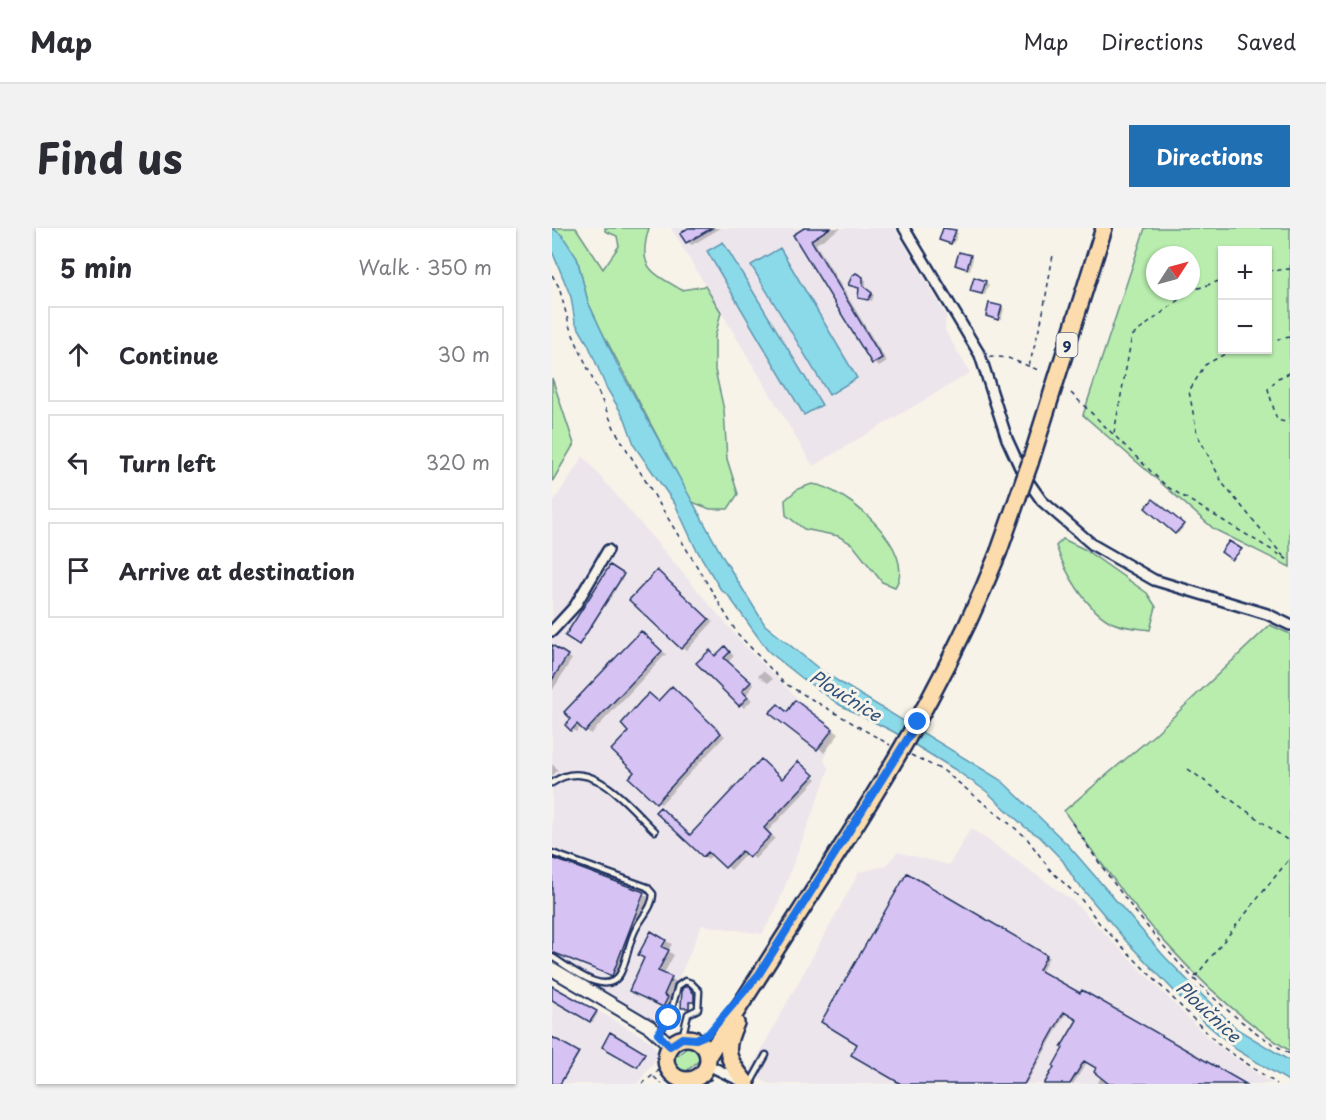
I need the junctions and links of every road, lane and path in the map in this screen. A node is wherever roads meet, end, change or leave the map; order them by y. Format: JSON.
{"nodes":[{"id":1,"x":904,"y":228,"type":"edge"},
{"id":2,"x":1104,"y":228,"type":"edge"},
{"id":3,"x":1053,"y":255,"type":"dead end"},
{"id":4,"x":1290,"y":269,"type":"edge"},
{"id":5,"x":1272,"y":270,"type":"edge"},
{"id":6,"x":552,"y":275,"type":"edge"},
{"id":7,"x":1218,"y":281,"type":"edge"},
{"id":8,"x":1290,"y":337,"type":"edge"},
{"id":9,"x":1272,"y":340,"type":"edge"},
{"id":10,"x":1225,"y":354,"type":"edge"},
{"id":11,"x":981,"y":355,"type":"junction"},
{"id":12,"x":1029,"y":366,"type":"junction"},
{"id":13,"x":1041,"y":371,"type":"dead end"},
{"id":14,"x":1290,"y":373,"type":"edge"},
{"id":15,"x":1071,"y":393,"type":"dead end"},
{"id":16,"x":1290,"y":423,"type":"edge"},
{"id":17,"x":1114,"y":433,"type":"junction"},
{"id":18,"x":608,"y":550,"type":"dead end"},
{"id":19,"x":1286,"y":560,"type":"junction"},
{"id":20,"x":1290,"y":561,"type":"edge"},
{"id":21,"x":1290,"y":625,"type":"edge"},
{"id":22,"x":552,"y":631,"type":"edge"},
{"id":23,"x":896,"y":748,"type":"dead end"},
{"id":24,"x":905,"y":753,"type":"dead end"},
{"id":25,"x":1188,"y":769,"type":"dead end"},
{"id":26,"x":552,"y":783,"type":"edge"},
{"id":27,"x":1072,"y":823,"type":"dead end"},
{"id":28,"x":656,"y":831,"type":"dead end"},
{"id":29,"x":1290,"y":842,"type":"edge"},
{"id":30,"x":552,"y":853,"type":"edge"},
{"id":31,"x":1290,"y":858,"type":"edge"},
{"id":32,"x":552,"y":957,"type":"edge"},
{"id":33,"x":552,"y":969,"type":"edge"},
{"id":34,"x":759,"y":974,"type":"junction"},
{"id":35,"x":1195,"y":977,"type":"junction"},
{"id":36,"x":673,"y":1040,"type":"junction"},
{"id":37,"x":1290,"y":1054,"type":"edge"},
{"id":38,"x":766,"y":1055,"type":"dead end"},
{"id":39,"x":708,"y":1061,"type":"junction"},
{"id":40,"x":720,"y":1078,"type":"dead end"},
{"id":41,"x":662,"y":1080,"type":"edge"},
{"id":42,"x":642,"y":1084,"type":"edge"},
{"id":43,"x":700,"y":1084,"type":"edge"},
{"id":44,"x":748,"y":1084,"type":"edge"},
{"id":45,"x":1277,"y":1084,"type":"edge"}],
"edges":[{"from":1,"to":11,"type":"street"},
{"from":2,"to":34,"type":"main road","number":"9","bridge":true},
{"from":3,"to":12,"type":"path"},
{"from":4,"to":5,"type":"path"},
{"from":6,"to":23,"type":"path"},
{"from":7,"to":17,"type":"path"},
{"from":8,"to":9,"type":"path"},
{"from":10,"to":19,"type":"path"},
{"from":11,"to":12,"type":"path"},
{"from":11,"to":21,"type":"street"},
{"from":12,"to":13,"type":"path"},
{"from":14,"to":16,"type":"path"},
{"from":15,"to":17,"type":"path"},
{"from":17,"to":19,"type":"path"},
{"from":18,"to":22,"type":"street"},
{"from":19,"to":20,"type":"path"},
{"from":24,"to":45,"type":"path"},
{"from":25,"to":29,"type":"path"},
{"from":26,"to":28,"type":"lane"},
{"from":27,"to":35,"type":"path"},
{"from":30,"to":32,"type":"lane"},
{"from":31,"to":35,"type":"path"},
{"from":33,"to":36,"type":"street"},
{"from":34,"to":36,"type":"main road","number":"9"},
{"from":34,"to":39,"type":"main road","number":"9"},
{"from":34,"to":44,"type":"main road"},
{"from":35,"to":37,"type":"path"},
{"from":36,"to":36,"type":"lane"},
{"from":36,"to":39,"type":"main road"},
{"from":36,"to":41,"type":"main road"},
{"from":36,"to":41,"type":"path"},
{"from":38,"to":44,"type":"lane"},
{"from":39,"to":41,"type":"main road","number":"9"},
{"from":39,"to":44,"type":"street"},
{"from":40,"to":43,"type":"path"},
{"from":41,"to":42,"type":"path"}]}
